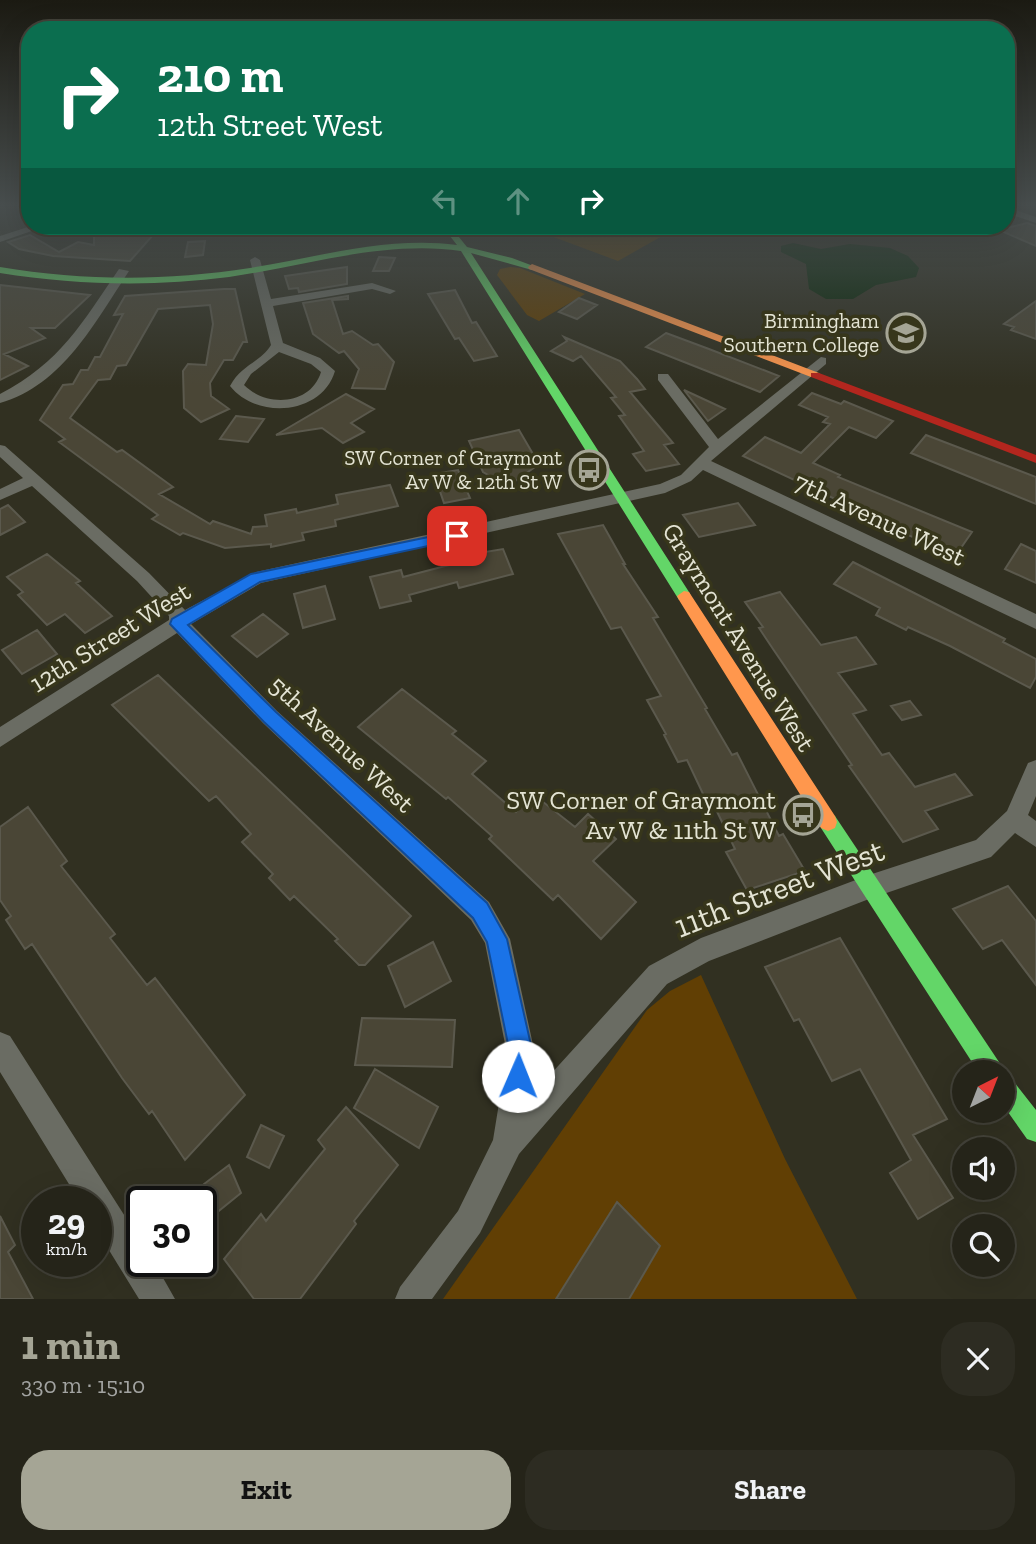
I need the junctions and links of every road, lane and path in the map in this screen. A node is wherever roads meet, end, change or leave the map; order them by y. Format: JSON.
{"nodes":[{"id":1,"x":257,"y":265,"type":"edge"},
{"id":2,"x":54,"y":266,"type":"edge"},
{"id":3,"x":254,"y":266,"type":"edge"},
{"id":4,"x":474,"y":266,"type":"edge"},
{"id":5,"x":498,"y":266,"type":"edge"},
{"id":6,"x":527,"y":266,"type":"edge"},
{"id":7,"x":564,"y":266,"type":"edge"},
{"id":8,"x":0,"y":270,"type":"edge"},
{"id":9,"x":119,"y":276,"type":"junction"},
{"id":10,"x":482,"y":278,"type":"junction"},
{"id":11,"x":390,"y":291,"type":"dead end"},
{"id":12,"x":267,"y":303,"type":"junction"},
{"id":13,"x":277,"y":345,"type":"junction"},
{"id":14,"x":814,"y":366,"type":"junction"},
{"id":15,"x":663,"y":377,"type":"dead end"},
{"id":16,"x":0,"y":399,"type":"edge"},
{"id":17,"x":950,"y":409,"type":"dead end"},
{"id":18,"x":717,"y":447,"type":"junction"},
{"id":19,"x":0,"y":449,"type":"edge"},
{"id":20,"x":1036,"y":459,"type":"edge"},
{"id":21,"x":702,"y":463,"type":"junction"},
{"id":22,"x":33,"y":480,"type":"junction"},
{"id":23,"x":0,"y":495,"type":"edge"},
{"id":24,"x":623,"y":499,"type":"junction"},
{"id":25,"x":1036,"y":622,"type":"edge"},
{"id":26,"x":178,"y":624,"type":"junction"},
{"id":27,"x":0,"y":737,"type":"edge"},
{"id":28,"x":1036,"y":770,"type":"edge"},
{"id":29,"x":1015,"y":818,"type":"junction"},
{"id":30,"x":1036,"y":836,"type":"edge"},
{"id":31,"x":869,"y":887,"type":"junction"},
{"id":32,"x":0,"y":1046,"type":"edge"},
{"id":33,"x":984,"y":1060,"type":"edge"},
{"id":34,"x":1015,"y":1102,"type":"edge"},
{"id":35,"x":1036,"y":1130,"type":"edge"},
{"id":36,"x":508,"y":1143,"type":"junction"},
{"id":37,"x":158,"y":1299,"type":"edge"},
{"id":38,"x":412,"y":1299,"type":"edge"}],
"edges":[{"from":1,"to":12,"type":"street"},
{"from":2,"to":9,"type":"main road"},
{"from":3,"to":9,"type":"main road"},
{"from":4,"to":10,"type":"main road","name":"Graymont Avenue West"},
{"from":5,"to":10,"type":"main road"},
{"from":6,"to":14,"type":"main road"},
{"from":7,"to":14,"type":"main road"},
{"from":8,"to":9,"type":"main road"},
{"from":9,"to":16,"type":"street"},
{"from":10,"to":24,"type":"main road","name":"Graymont Avenue West"},
{"from":11,"to":12,"type":"street"},
{"from":12,"to":13,"type":"street"},
{"from":13,"to":13,"type":"street"},
{"from":14,"to":17,"type":"main road"},
{"from":14,"to":18,"type":"street","name":"12th Street West"},
{"from":14,"to":20,"type":"main road"},
{"from":15,"to":18,"type":"street"},
{"from":18,"to":21,"type":"street","name":"12th Street West"},
{"from":19,"to":22,"type":"street","name":"5th Avenue West"},
{"from":21,"to":24,"type":"street","name":"12th Street West"},
{"from":21,"to":25,"type":"street","name":"7th Avenue West"},
{"from":22,"to":23,"type":"street"},
{"from":22,"to":26,"type":"street","name":"5th Avenue West"},
{"from":24,"to":26,"type":"street","name":"12th Street West"},
{"from":24,"to":31,"type":"main road","name":"Graymont Avenue West"},
{"from":26,"to":27,"type":"street","name":"12th Street West"},
{"from":26,"to":36,"type":"street","name":"5th Avenue West"},
{"from":28,"to":29,"type":"street","name":"11th Street West"},
{"from":29,"to":30,"type":"street"},
{"from":29,"to":31,"type":"street","name":"11th Street West"},
{"from":31,"to":33,"type":"main road","name":"Graymont Avenue West"},
{"from":31,"to":36,"type":"street","name":"11th Street West"},
{"from":32,"to":37,"type":"street"},
{"from":34,"to":35,"type":"main road"},
{"from":36,"to":38,"type":"street","name":"11th Street West"}]}
